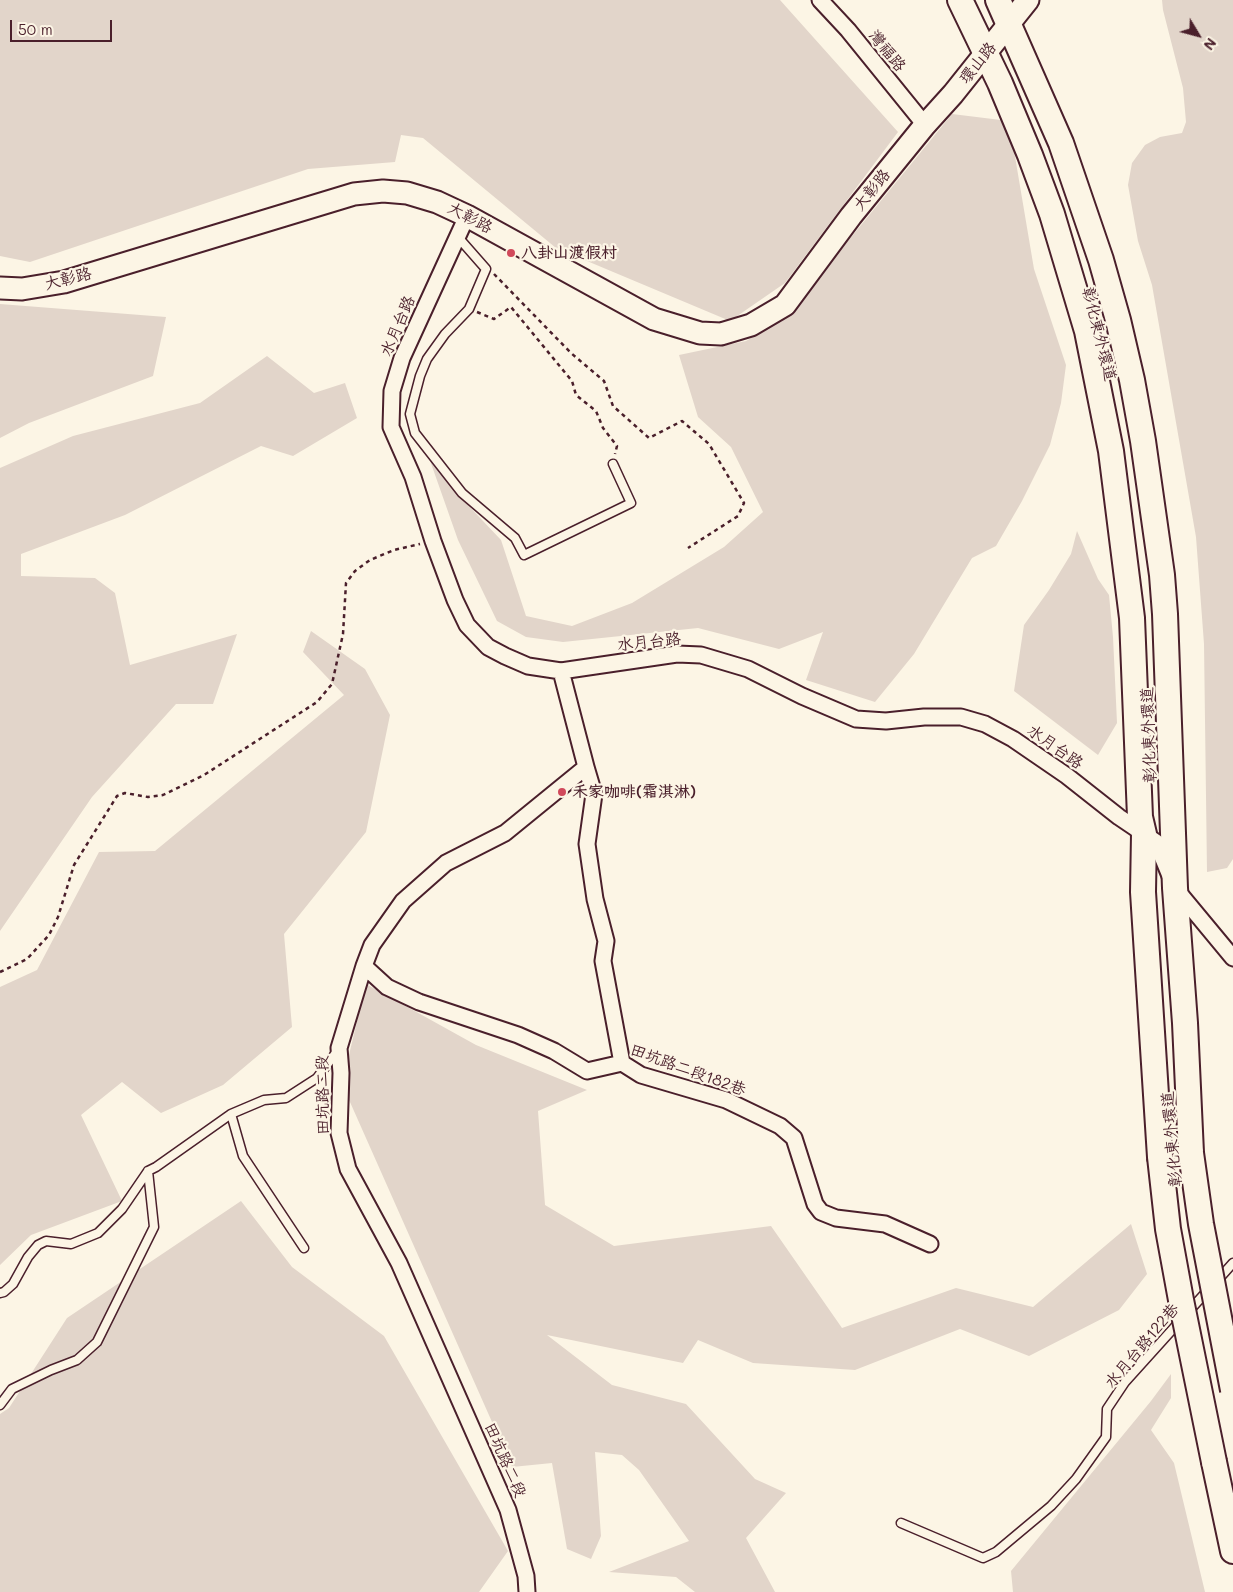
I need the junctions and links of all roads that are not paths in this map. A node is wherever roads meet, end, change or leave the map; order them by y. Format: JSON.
{"nodes":[{"id":1,"x":820,"y":0,"type":"edge"},
{"id":2,"x":960,"y":0,"type":"edge"},
{"id":3,"x":974,"y":0,"type":"edge"},
{"id":4,"x":998,"y":0,"type":"edge"},
{"id":5,"x":1017,"y":9,"type":"edge"},
{"id":6,"x":990,"y":48,"type":"junction"},
{"id":7,"x":925,"y":124,"type":"junction"},
{"id":8,"x":1073,"y":205,"type":"junction"},
{"id":9,"x":467,"y":216,"type":"junction"},
{"id":10,"x":457,"y":236,"type":"junction"},
{"id":11,"x":0,"y":288,"type":"edge"},
{"id":12,"x":1133,"y":444,"type":"junction"},
{"id":13,"x":613,"y":464,"type":"road end"},
{"id":14,"x":1152,"y":578,"type":"junction"},
{"id":15,"x":561,"y":671,"type":"junction"},
{"id":16,"x":1160,"y":744,"type":"junction"},
{"id":17,"x":586,"y":767,"type":"junction"},
{"id":18,"x":1150,"y":838,"type":"junction"},
{"id":19,"x":1175,"y":888,"type":"junction"},
{"id":20,"x":1191,"y":908,"type":"junction"},
{"id":21,"x":1233,"y":958,"type":"edge"},
{"id":22,"x":364,"y":966,"type":"junction"},
{"id":23,"x":339,"y":1048,"type":"junction"},
{"id":24,"x":622,"y":1063,"type":"junction"},
{"id":25,"x":231,"y":1114,"type":"junction"},
{"id":26,"x":1182,"y":1154,"type":"junction"},
{"id":27,"x":148,"y":1171,"type":"junction"},
{"id":28,"x":930,"y":1244,"type":"dead end"},
{"id":29,"x":304,"y":1248,"type":"dead end"},
{"id":30,"x":1233,"y":1263,"type":"edge"},
{"id":31,"x":0,"y":1293,"type":"edge"},
{"id":32,"x":1233,"y":1332,"type":"edge"},
{"id":33,"x":1233,"y":1390,"type":"edge"},
{"id":34,"x":0,"y":1405,"type":"edge"},
{"id":35,"x":1220,"y":1461,"type":"junction"},
{"id":36,"x":1233,"y":1491,"type":"edge"},
{"id":37,"x":901,"y":1523,"type":"dead end"},
{"id":38,"x":1233,"y":1551,"type":"edge"},
{"id":39,"x":526,"y":1592,"type":"edge"}],
"edges":[{"from":1,"to":7,"type":"street","name":"灣福路"},
{"from":2,"to":6,"type":"main road"},
{"from":3,"to":6,"type":"main road","name":"彰化東外環道"},
{"from":4,"to":5,"type":"main road","name":"彰化東外環道"},
{"from":5,"to":6,"type":"main road","name":"環山路"},
{"from":5,"to":8,"type":"main road","name":"彰化東外環道"},
{"from":6,"to":7,"type":"main road","name":"環山路"},
{"from":6,"to":8,"type":"main road","name":"彰化東外環道"},
{"from":7,"to":9,"type":"main road","name":"大彰路"},
{"from":8,"to":12,"type":"main road","name":"彰化東外環道"},
{"from":8,"to":12,"type":"main road"},
{"from":9,"to":10,"type":"street","name":"水月台路"},
{"from":9,"to":11,"type":"main road","name":"大彰路"},
{"from":10,"to":13,"type":"lane"},
{"from":10,"to":15,"type":"street","name":"水月台路"},
{"from":12,"to":14,"type":"main road","name":"彰化東外環道"},
{"from":12,"to":14,"type":"main road"},
{"from":14,"to":16,"type":"main road","name":"彰化東外環道"},
{"from":14,"to":16,"type":"main road"},
{"from":15,"to":17,"type":"street"},
{"from":15,"to":18,"type":"street","name":"水月台路"},
{"from":16,"to":18,"type":"main road","name":"彰化東外環道"},
{"from":16,"to":19,"type":"main road","name":"彰化東外環道"},
{"from":16,"to":20,"type":"main road"},
{"from":17,"to":22,"type":"street","name":"田坑路二段"},
{"from":17,"to":24,"type":"street"},
{"from":18,"to":19,"type":"street"},
{"from":18,"to":26,"type":"main road","name":"彰化東外環道"},
{"from":19,"to":20,"type":"street"},
{"from":19,"to":26,"type":"main road","name":"彰化東外環道"},
{"from":20,"to":21,"type":"street"},
{"from":20,"to":26,"type":"main road"},
{"from":22,"to":23,"type":"street","name":"田坑路二段"},
{"from":22,"to":24,"type":"street","name":"田坑路二段182巷"},
{"from":23,"to":25,"type":"lane"},
{"from":23,"to":39,"type":"street","name":"田坑路二段"},
{"from":24,"to":28,"type":"street","name":"田坑路二段182巷"},
{"from":25,"to":27,"type":"lane"},
{"from":25,"to":29,"type":"lane"},
{"from":26,"to":32,"type":"main road"},
{"from":26,"to":33,"type":"main road","name":"彰化東外環道","bridge":true},
{"from":26,"to":35,"type":"main road","name":"彰化東外環道"},
{"from":27,"to":31,"type":"lane"},
{"from":27,"to":34,"type":"lane"},
{"from":30,"to":37,"type":"lane","name":"水月台路122巷"},
{"from":35,"to":36,"type":"main road","name":"彰化東外環道"},
{"from":35,"to":38,"type":"main road"}]}
